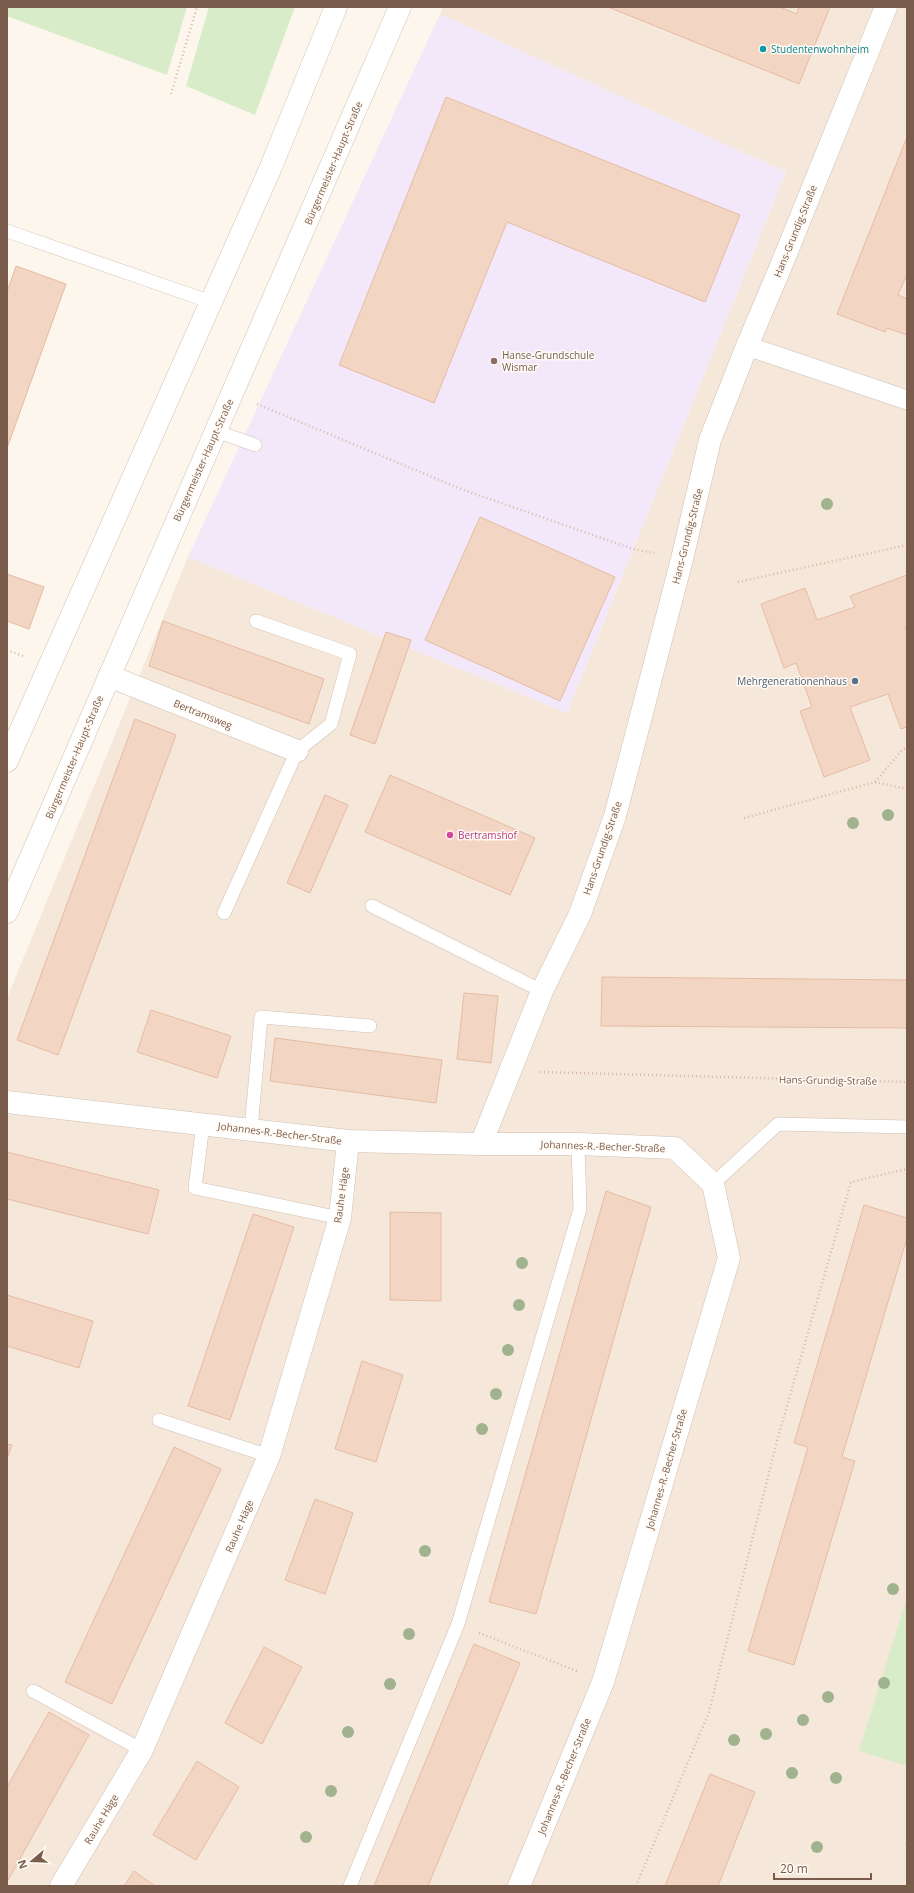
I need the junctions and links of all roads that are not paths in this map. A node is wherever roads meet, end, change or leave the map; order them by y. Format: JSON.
{"nodes":[{"id":1,"x":336,"y":7,"type":"edge"},
{"id":2,"x":400,"y":7,"type":"edge"},
{"id":3,"x":886,"y":7,"type":"edge"},
{"id":4,"x":7,"y":230,"type":"edge"},
{"id":5,"x":211,"y":302,"type":"junction"},
{"id":6,"x":747,"y":346,"type":"junction"},
{"id":7,"x":907,"y":400,"type":"edge"},
{"id":8,"x":216,"y":431,"type":"junction"},
{"id":9,"x":256,"y":445,"type":"dead end"},
{"id":10,"x":256,"y":621,"type":"dead end"},
{"id":11,"x":109,"y":676,"type":"junction"},
{"id":12,"x":297,"y":751,"type":"junction"},
{"id":13,"x":7,"y":761,"type":"edge"},
{"id":14,"x":372,"y":906,"type":"dead end"},
{"id":15,"x":7,"y":912,"type":"edge"},
{"id":16,"x":224,"y":913,"type":"dead end"},
{"id":17,"x":542,"y":991,"type":"junction"},
{"id":18,"x":370,"y":1026,"type":"dead end"},
{"id":19,"x":7,"y":1102,"type":"edge"},
{"id":20,"x":203,"y":1124,"type":"junction"},
{"id":21,"x":907,"y":1126,"type":"edge"},
{"id":22,"x":251,"y":1129,"type":"junction"},
{"id":23,"x":348,"y":1141,"type":"junction"},
{"id":24,"x":481,"y":1144,"type":"junction"},
{"id":25,"x":578,"y":1144,"type":"junction"},
{"id":26,"x":712,"y":1184,"type":"junction"},
{"id":27,"x":340,"y":1218,"type":"junction"},
{"id":28,"x":159,"y":1420,"type":"dead end"},
{"id":29,"x":269,"y":1456,"type":"junction"},
{"id":30,"x":33,"y":1692,"type":"dead end"},
{"id":31,"x":142,"y":1750,"type":"junction"},
{"id":32,"x":60,"y":1886,"type":"edge"},
{"id":33,"x":350,"y":1886,"type":"edge"},
{"id":34,"x":519,"y":1886,"type":"edge"}],
"edges":[{"from":1,"to":5,"type":"street"},
{"from":2,"to":8,"type":"street","name":"Bürgermeister-Haupt-Straße"},
{"from":3,"to":6,"type":"street","name":"Hans-Grundig-Straße"},
{"from":4,"to":5,"type":"lane"},
{"from":5,"to":13,"type":"street"},
{"from":6,"to":7,"type":"street"},
{"from":6,"to":17,"type":"street","name":"Hans-Grundig-Straße"},
{"from":8,"to":9,"type":"lane"},
{"from":8,"to":11,"type":"street","name":"Bürgermeister-Haupt-Straße"},
{"from":10,"to":12,"type":"lane"},
{"from":11,"to":12,"type":"street","name":"Bertramsweg"},
{"from":11,"to":15,"type":"street","name":"Bürgermeister-Haupt-Straße"},
{"from":12,"to":16,"type":"lane"},
{"from":14,"to":17,"type":"lane"},
{"from":17,"to":24,"type":"street","name":"Hans-Grundig-Straße"},
{"from":18,"to":22,"type":"lane"},
{"from":19,"to":20,"type":"street","name":"Johannes-R.-Becher-Straße"},
{"from":20,"to":22,"type":"street","name":"Johannes-R.-Becher-Straße"},
{"from":20,"to":27,"type":"lane"},
{"from":21,"to":26,"type":"lane"},
{"from":22,"to":23,"type":"street","name":"Johannes-R.-Becher-Straße"},
{"from":23,"to":24,"type":"street","name":"Johannes-R.-Becher-Straße"},
{"from":23,"to":27,"type":"street","name":"Rauhe Häge"},
{"from":24,"to":25,"type":"street","name":"Johannes-R.-Becher-Straße"},
{"from":25,"to":26,"type":"street","name":"Johannes-R.-Becher-Straße"},
{"from":25,"to":33,"type":"lane"},
{"from":26,"to":34,"type":"street","name":"Johannes-R.-Becher-Straße"},
{"from":27,"to":29,"type":"street","name":"Rauhe Häge"},
{"from":28,"to":29,"type":"lane"},
{"from":29,"to":31,"type":"street","name":"Rauhe Häge"},
{"from":30,"to":31,"type":"lane"},
{"from":31,"to":32,"type":"street","name":"Rauhe Häge"}]}
